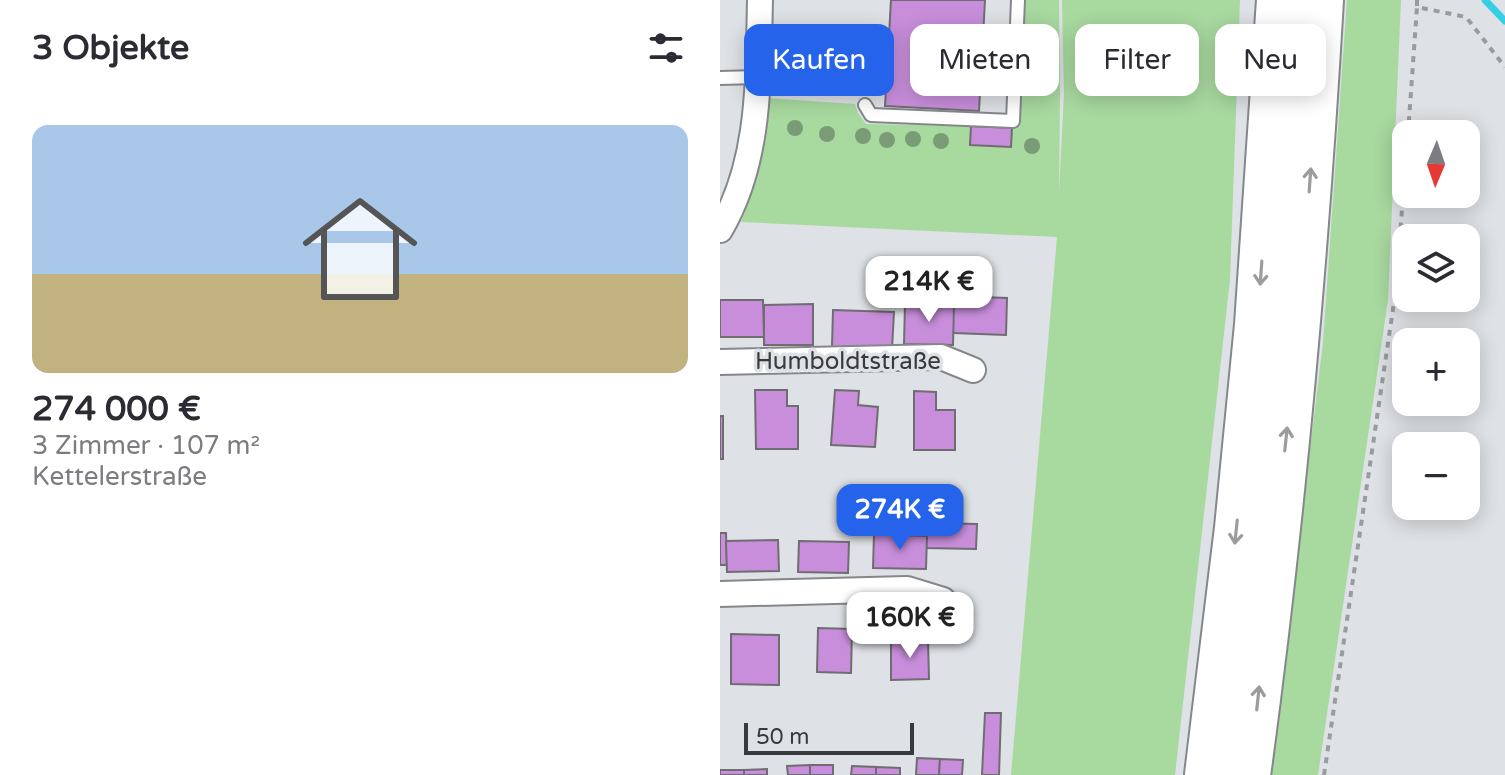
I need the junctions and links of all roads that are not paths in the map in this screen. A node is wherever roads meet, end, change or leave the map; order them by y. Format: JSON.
{"nodes":[{"id":1,"x":760,"y":0,"type":"edge"},
{"id":2,"x":1018,"y":0,"type":"edge"},
{"id":3,"x":1279,"y":0,"type":"edge"},
{"id":4,"x":1321,"y":0,"type":"edge"},
{"id":5,"x":759,"y":24,"type":"edge"},
{"id":6,"x":744,"y":77,"type":"edge"},
{"id":7,"x":720,"y":78,"type":"edge"},
{"id":8,"x":756,"y":96,"type":"edge"},
{"id":9,"x":865,"y":105,"type":"dead end"},
{"id":10,"x":720,"y":230,"type":"edge"},
{"id":11,"x":720,"y":362,"type":"edge"},
{"id":12,"x":973,"y":370,"type":"dead end"},
{"id":13,"x":720,"y":594,"type":"edge"},
{"id":14,"x":943,"y":600,"type":"dead end"},
{"id":15,"x":1207,"y":775,"type":"edge"},
{"id":16,"x":1248,"y":775,"type":"edge"}],
"edges":[{"from":1,"to":5,"type":"street"},
{"from":2,"to":9,"type":"lane"},
{"from":3,"to":15,"type":"highway","one_way":true},
{"from":16,"to":4,"type":"highway","one_way":true},
{"from":6,"to":7,"type":"lane"},
{"from":8,"to":10,"type":"street"},
{"from":11,"to":12,"type":"street","name":"Humboldtstraße"},
{"from":13,"to":14,"type":"street"}]}
